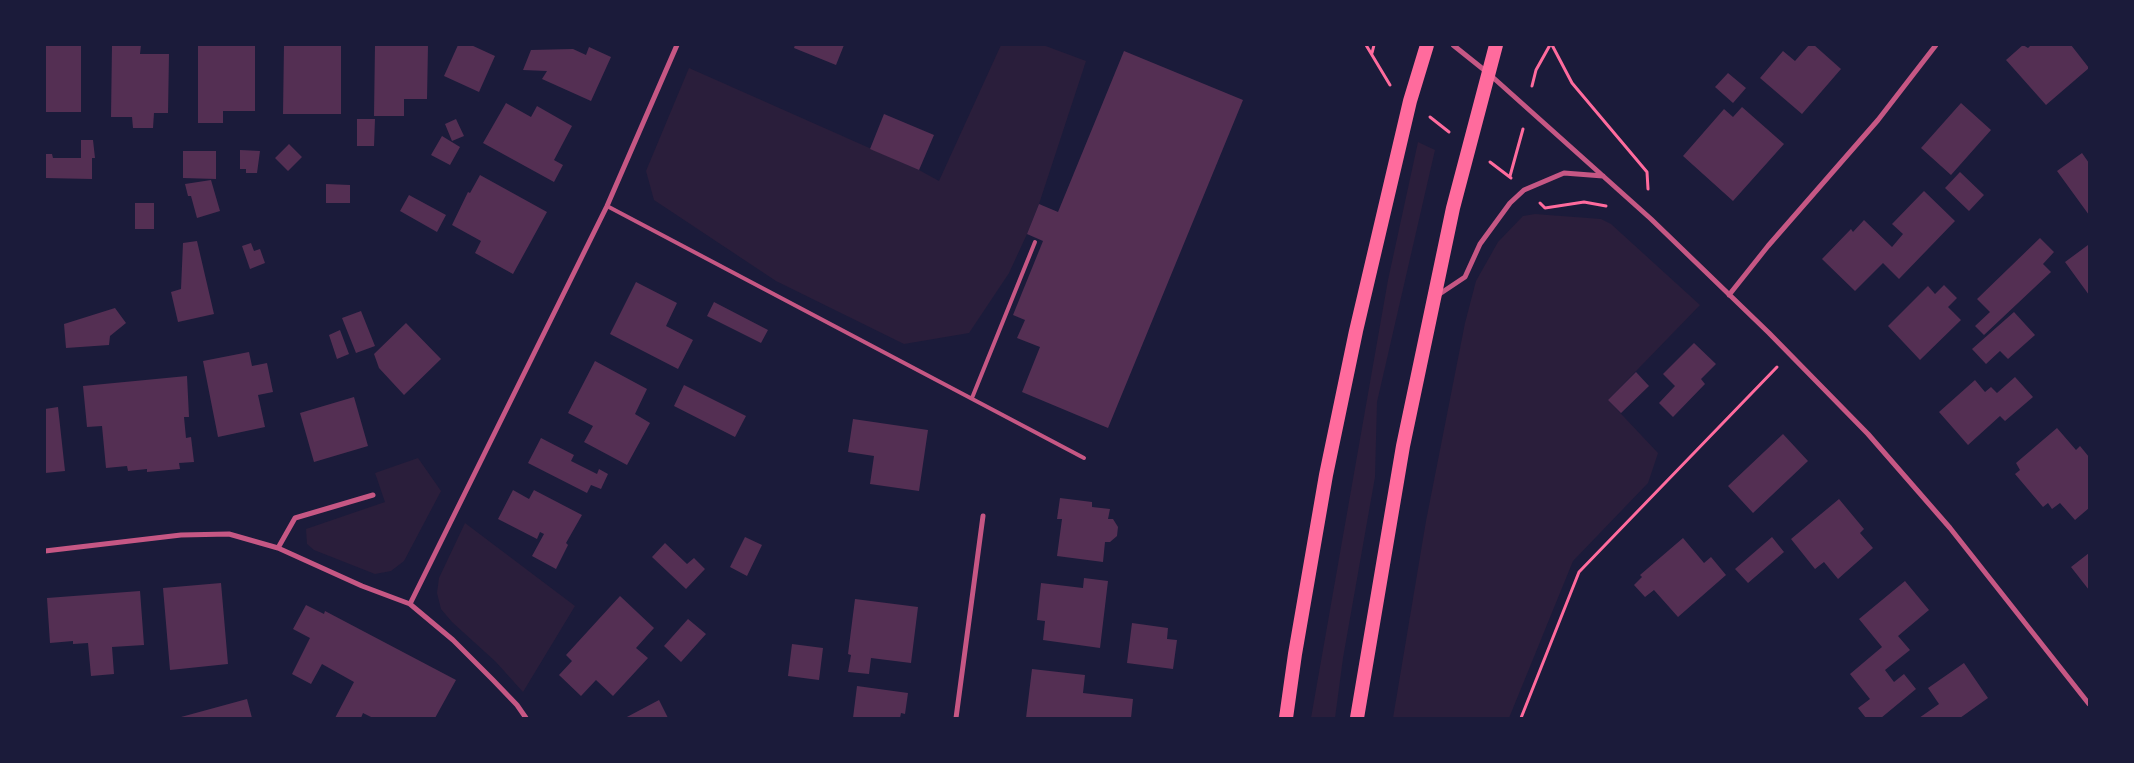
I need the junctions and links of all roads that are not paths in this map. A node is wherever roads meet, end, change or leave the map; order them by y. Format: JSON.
{"nodes":[{"id":1,"x":677,"y":45,"type":"edge"},
{"id":2,"x":1427,"y":45,"type":"edge"},
{"id":3,"x":1453,"y":45,"type":"edge"},
{"id":4,"x":1496,"y":45,"type":"edge"},
{"id":5,"x":1936,"y":45,"type":"edge"},
{"id":6,"x":1488,"y":73,"type":"junction"},
{"id":7,"x":1603,"y":176,"type":"junction"},
{"id":8,"x":607,"y":206,"type":"junction"},
{"id":9,"x":1035,"y":242,"type":"dead end"},
{"id":10,"x":1729,"y":295,"type":"junction"},
{"id":11,"x":1435,"y":296,"type":"junction"},
{"id":12,"x":972,"y":398,"type":"junction"},
{"id":13,"x":1084,"y":458,"type":"dead end"},
{"id":14,"x":372,"y":495,"type":"dead end"},
{"id":15,"x":982,"y":516,"type":"dead end"},
{"id":16,"x":278,"y":548,"type":"junction"},
{"id":17,"x":45,"y":551,"type":"edge"},
{"id":18,"x":410,"y":604,"type":"junction"},
{"id":19,"x":2089,"y":704,"type":"edge"},
{"id":20,"x":526,"y":718,"type":"edge"},
{"id":21,"x":956,"y":718,"type":"edge"},
{"id":22,"x":1286,"y":718,"type":"edge"},
{"id":23,"x":1357,"y":718,"type":"edge"}],
"edges":[{"from":1,"to":8,"type":"street"},
{"from":2,"to":22,"type":"highway"},
{"from":3,"to":6,"type":"street"},
{"from":4,"to":6,"type":"highway"},
{"from":5,"to":10,"type":"street"},
{"from":6,"to":7,"type":"street"},
{"from":6,"to":11,"type":"highway"},
{"from":7,"to":10,"type":"street"},
{"from":7,"to":11,"type":"street"},
{"from":8,"to":12,"type":"lane"},
{"from":8,"to":18,"type":"street"},
{"from":9,"to":12,"type":"lane"},
{"from":10,"to":19,"type":"street"},
{"from":11,"to":23,"type":"highway"},
{"from":12,"to":13,"type":"lane"},
{"from":14,"to":16,"type":"street"},
{"from":15,"to":21,"type":"street"},
{"from":16,"to":17,"type":"street"},
{"from":16,"to":18,"type":"street"},
{"from":18,"to":20,"type":"street"}]}
